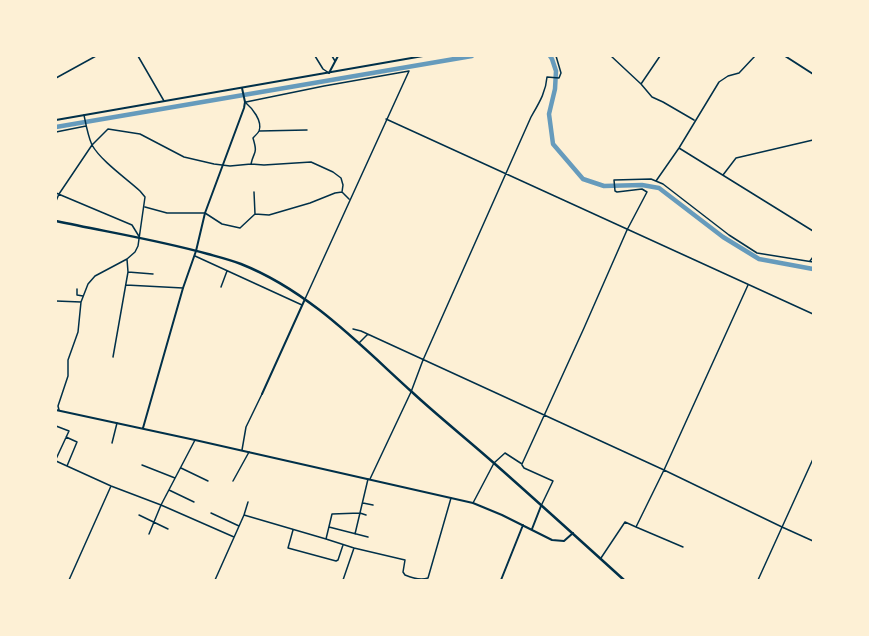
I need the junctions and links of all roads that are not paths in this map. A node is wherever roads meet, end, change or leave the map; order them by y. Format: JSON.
{"nodes":[{"id":1,"x":96,"y":56,"type":"edge"},
{"id":2,"x":138,"y":56,"type":"edge"},
{"id":3,"x":315,"y":56,"type":"edge"},
{"id":4,"x":332,"y":56,"type":"edge"},
{"id":5,"x":338,"y":56,"type":"edge"},
{"id":6,"x":423,"y":56,"type":"edge"},
{"id":7,"x":556,"y":56,"type":"edge"},
{"id":8,"x":611,"y":56,"type":"edge"},
{"id":9,"x":660,"y":56,"type":"edge"},
{"id":10,"x":755,"y":56,"type":"edge"},
{"id":11,"x":785,"y":56,"type":"edge"},
{"id":12,"x":335,"y":61,"type":"junction"},
{"id":13,"x":329,"y":73,"type":"junction"},
{"id":14,"x":813,"y":74,"type":"edge"},
{"id":15,"x":56,"y":78,"type":"edge"},
{"id":16,"x":641,"y":84,"type":"junction"},
{"id":17,"x":242,"y":88,"type":"junction"},
{"id":18,"x":164,"y":101,"type":"junction"},
{"id":19,"x":245,"y":102,"type":"junction"},
{"id":20,"x":84,"y":115,"type":"junction"},
{"id":21,"x":386,"y":119,"type":"junction"},
{"id":22,"x":56,"y":120,"type":"edge"},
{"id":23,"x":694,"y":120,"type":"junction"},
{"id":24,"x":86,"y":126,"type":"junction"},
{"id":25,"x":306,"y":130,"type":"dead end"},
{"id":26,"x":259,"y":131,"type":"junction"},
{"id":27,"x":56,"y":132,"type":"edge"},
{"id":28,"x":813,"y":140,"type":"edge"},
{"id":29,"x":92,"y":145,"type":"junction"},
{"id":30,"x":679,"y":148,"type":"junction"},
{"id":31,"x":251,"y":164,"type":"junction"},
{"id":32,"x":223,"y":165,"type":"junction"},
{"id":33,"x":506,"y":174,"type":"junction"},
{"id":34,"x":723,"y":175,"type":"junction"},
{"id":35,"x":656,"y":181,"type":"junction"},
{"id":36,"x":254,"y":192,"type":"dead end"},
{"id":37,"x":342,"y":192,"type":"junction"},
{"id":38,"x":56,"y":193,"type":"edge"},
{"id":39,"x":59,"y":194,"type":"junction"},
{"id":40,"x":350,"y":200,"type":"junction"},
{"id":41,"x":56,"y":201,"type":"edge"},
{"id":42,"x":144,"y":207,"type":"junction"},
{"id":43,"x":205,"y":214,"type":"junction"},
{"id":44,"x":255,"y":214,"type":"junction"},
{"id":45,"x":56,"y":222,"type":"edge"},
{"id":46,"x":627,"y":230,"type":"junction"},
{"id":47,"x":813,"y":231,"type":"edge"},
{"id":48,"x":140,"y":238,"type":"junction"},
{"id":49,"x":196,"y":251,"type":"junction"},
{"id":50,"x":195,"y":256,"type":"junction"},
{"id":51,"x":813,"y":257,"type":"edge"},
{"id":52,"x":127,"y":259,"type":"junction"},
{"id":53,"x":812,"y":262,"type":"edge"},
{"id":54,"x":227,"y":271,"type":"junction"},
{"id":55,"x":128,"y":272,"type":"junction"},
{"id":56,"x":153,"y":274,"type":"dead end"},
{"id":57,"x":126,"y":285,"type":"junction"},
{"id":58,"x":748,"y":285,"type":"junction"},
{"id":59,"x":221,"y":287,"type":"dead end"},
{"id":60,"x":183,"y":288,"type":"junction"},
{"id":61,"x":77,"y":289,"type":"dead end"},
{"id":62,"x":83,"y":296,"type":"junction"},
{"id":63,"x":305,"y":299,"type":"junction"},
{"id":64,"x":56,"y":301,"type":"edge"},
{"id":65,"x":81,"y":302,"type":"junction"},
{"id":66,"x":302,"y":305,"type":"junction"},
{"id":67,"x":813,"y":314,"type":"edge"},
{"id":68,"x":353,"y":329,"type":"dead end"},
{"id":69,"x":367,"y":334,"type":"junction"},
{"id":70,"x":359,"y":343,"type":"junction"},
{"id":71,"x":113,"y":357,"type":"dead end"},
{"id":72,"x":423,"y":360,"type":"junction"},
{"id":73,"x":411,"y":392,"type":"junction"},
{"id":74,"x":262,"y":394,"type":"joint"},
{"id":75,"x":58,"y":410,"type":"edge"},
{"id":76,"x":544,"y":416,"type":"junction"},
{"id":77,"x":117,"y":423,"type":"junction"},
{"id":78,"x":56,"y":426,"type":"edge"},
{"id":79,"x":143,"y":428,"type":"junction"},
{"id":80,"x":66,"y":437,"type":"junction"},
{"id":81,"x":195,"y":440,"type":"junction"},
{"id":82,"x":80,"y":441,"type":"dead end"},
{"id":83,"x":77,"y":442,"type":"junction"},
{"id":84,"x":112,"y":443,"type":"dead end"},
{"id":85,"x":242,"y":450,"type":"junction"},
{"id":86,"x":249,"y":452,"type":"junction"},
{"id":87,"x":813,"y":459,"type":"edge"},
{"id":88,"x":56,"y":460,"type":"edge"},
{"id":89,"x":494,"y":463,"type":"junction"},
{"id":90,"x":142,"y":464,"type":"dead end"},
{"id":91,"x":522,"y":464,"type":"junction"},
{"id":92,"x":67,"y":466,"type":"junction"},
{"id":93,"x":181,"y":468,"type":"junction"},
{"id":94,"x":664,"y":470,"type":"junction"},
{"id":95,"x":175,"y":478,"type":"junction"},
{"id":96,"x":369,"y":479,"type":"junction"},
{"id":97,"x":208,"y":481,"type":"dead end"},
{"id":98,"x":233,"y":481,"type":"dead end"},
{"id":99,"x":111,"y":486,"type":"junction"},
{"id":100,"x":169,"y":490,"type":"junction"},
{"id":101,"x":451,"y":498,"type":"junction"},
{"id":102,"x":194,"y":502,"type":"dead end"},
{"id":103,"x":248,"y":502,"type":"dead end"},
{"id":104,"x":363,"y":503,"type":"junction"},
{"id":105,"x":473,"y":503,"type":"junction"},
{"id":106,"x":161,"y":505,"type":"junction"},
{"id":107,"x":374,"y":505,"type":"dead end"},
{"id":108,"x":542,"y":506,"type":"junction"},
{"id":109,"x":211,"y":513,"type":"dead end"},
{"id":110,"x":360,"y":513,"type":"junction"},
{"id":111,"x":139,"y":515,"type":"dead end"},
{"id":112,"x":244,"y":515,"type":"junction"},
{"id":113,"x":366,"y":515,"type":"dead end"},
{"id":114,"x":155,"y":522,"type":"junction"},
{"id":115,"x":523,"y":525,"type":"junction"},
{"id":116,"x":239,"y":526,"type":"junction"},
{"id":117,"x":329,"y":527,"type":"junction"},
{"id":118,"x":636,"y":527,"type":"junction"},
{"id":119,"x":782,"y":527,"type":"junction"},
{"id":120,"x":168,"y":529,"type":"dead end"},
{"id":121,"x":532,"y":529,"type":"junction"},
{"id":122,"x":294,"y":530,"type":"junction"},
{"id":123,"x":573,"y":533,"type":"junction"},
{"id":124,"x":149,"y":534,"type":"dead end"},
{"id":125,"x":355,"y":534,"type":"junction"},
{"id":126,"x":234,"y":537,"type":"junction"},
{"id":127,"x":368,"y":537,"type":"dead end"},
{"id":128,"x":326,"y":538,"type":"junction"},
{"id":129,"x":813,"y":541,"type":"edge"},
{"id":130,"x":343,"y":545,"type":"junction"},
{"id":131,"x":683,"y":547,"type":"dead end"},
{"id":132,"x":354,"y":548,"type":"junction"},
{"id":133,"x":601,"y":559,"type":"junction"},
{"id":134,"x":69,"y":580,"type":"edge"},
{"id":135,"x":215,"y":580,"type":"edge"},
{"id":136,"x":343,"y":580,"type":"edge"},
{"id":137,"x":501,"y":580,"type":"edge"},
{"id":138,"x":624,"y":580,"type":"edge"},
{"id":139,"x":758,"y":580,"type":"edge"}],
"edges":[{"from":1,"to":15,"type":"street"},
{"from":2,"to":18,"type":"street"},
{"from":3,"to":13,"type":"street"},
{"from":4,"to":12,"type":"street"},
{"from":5,"to":12,"type":"street"},
{"from":6,"to":13,"type":"street"},
{"from":7,"to":33,"type":"street"},
{"from":8,"to":16,"type":"street"},
{"from":9,"to":16,"type":"street"},
{"from":10,"to":23,"type":"street"},
{"from":11,"to":14,"type":"street"},
{"from":12,"to":13,"type":"street"},
{"from":13,"to":17,"type":"street"},
{"from":16,"to":23,"type":"street"},
{"from":17,"to":18,"type":"street"},
{"from":17,"to":19,"type":"street"},
{"from":18,"to":20,"type":"street"},
{"from":19,"to":21,"type":"street"},
{"from":19,"to":26,"type":"street"},
{"from":19,"to":32,"type":"street"},
{"from":20,"to":22,"type":"street"},
{"from":20,"to":24,"type":"street"},
{"from":21,"to":33,"type":"street"},
{"from":21,"to":40,"type":"street"},
{"from":23,"to":30,"type":"street"},
{"from":24,"to":27,"type":"street"},
{"from":24,"to":29,"type":"street"},
{"from":25,"to":26,"type":"street"},
{"from":26,"to":31,"type":"street"},
{"from":28,"to":34,"type":"street"},
{"from":29,"to":32,"type":"street"},
{"from":29,"to":39,"type":"street"},
{"from":29,"to":42,"type":"street"},
{"from":30,"to":34,"type":"street"},
{"from":30,"to":35,"type":"street"},
{"from":31,"to":32,"type":"street"},
{"from":31,"to":37,"type":"street"},
{"from":32,"to":43,"type":"street"},
{"from":33,"to":46,"type":"street"},
{"from":33,"to":72,"type":"street"},
{"from":34,"to":47,"type":"street"},
{"from":35,"to":46,"type":"street"},
{"from":35,"to":53,"type":"street"},
{"from":36,"to":44,"type":"street"},
{"from":37,"to":40,"type":"street"},
{"from":37,"to":44,"type":"street"},
{"from":38,"to":39,"type":"street"},
{"from":39,"to":41,"type":"street"},
{"from":39,"to":48,"type":"street"},
{"from":40,"to":63,"type":"street"},
{"from":42,"to":43,"type":"street"},
{"from":42,"to":48,"type":"street"},
{"from":43,"to":44,"type":"street"},
{"from":43,"to":49,"type":"street"},
{"from":45,"to":48,"type":"main road"},
{"from":46,"to":58,"type":"street"},
{"from":46,"to":76,"type":"street"},
{"from":48,"to":49,"type":"main road"},
{"from":48,"to":52,"type":"street"},
{"from":49,"to":50,"type":"street"},
{"from":49,"to":63,"type":"main road"},
{"from":50,"to":54,"type":"street"},
{"from":50,"to":60,"type":"street"},
{"from":51,"to":53,"type":"street"},
{"from":52,"to":55,"type":"street"},
{"from":52,"to":62,"type":"street"},
{"from":54,"to":59,"type":"street"},
{"from":54,"to":66,"type":"street"},
{"from":55,"to":56,"type":"street"},
{"from":55,"to":57,"type":"street"},
{"from":57,"to":60,"type":"street"},
{"from":57,"to":71,"type":"street"},
{"from":58,"to":67,"type":"street"},
{"from":58,"to":94,"type":"street"},
{"from":60,"to":79,"type":"street"},
{"from":61,"to":62,"type":"street"},
{"from":62,"to":65,"type":"street"},
{"from":63,"to":66,"type":"street"},
{"from":63,"to":70,"type":"main road"},
{"from":64,"to":65,"type":"street"},
{"from":65,"to":75,"type":"street"},
{"from":66,"to":74,"type":"street"},
{"from":68,"to":69,"type":"street"},
{"from":69,"to":70,"type":"street"},
{"from":69,"to":72,"type":"street"},
{"from":70,"to":73,"type":"main road"},
{"from":72,"to":73,"type":"street"},
{"from":72,"to":76,"type":"street"},
{"from":73,"to":89,"type":"main road"},
{"from":73,"to":96,"type":"street"},
{"from":74,"to":85,"type":"street"},
{"from":75,"to":77,"type":"street"},
{"from":76,"to":91,"type":"street"},
{"from":76,"to":94,"type":"street"},
{"from":77,"to":79,"type":"street"},
{"from":77,"to":84,"type":"street"},
{"from":78,"to":80,"type":"street"},
{"from":79,"to":81,"type":"street"},
{"from":80,"to":83,"type":"street"},
{"from":80,"to":88,"type":"street"},
{"from":81,"to":85,"type":"street"},
{"from":81,"to":93,"type":"street"},
{"from":82,"to":83,"type":"street"},
{"from":83,"to":92,"type":"street"},
{"from":85,"to":86,"type":"street"},
{"from":86,"to":96,"type":"street"},
{"from":86,"to":98,"type":"street"},
{"from":87,"to":119,"type":"street"},
{"from":88,"to":92,"type":"street"},
{"from":89,"to":91,"type":"street"},
{"from":89,"to":105,"type":"street"},
{"from":89,"to":108,"type":"main road"},
{"from":90,"to":95,"type":"street"},
{"from":91,"to":108,"type":"street"},
{"from":92,"to":99,"type":"street"},
{"from":93,"to":95,"type":"street"},
{"from":93,"to":97,"type":"street"},
{"from":94,"to":118,"type":"street"},
{"from":94,"to":119,"type":"street"},
{"from":95,"to":100,"type":"street"},
{"from":96,"to":101,"type":"street"},
{"from":96,"to":104,"type":"street"},
{"from":99,"to":106,"type":"street"},
{"from":99,"to":134,"type":"street"},
{"from":100,"to":102,"type":"street"},
{"from":100,"to":106,"type":"street"},
{"from":101,"to":105,"type":"street"},
{"from":101,"to":132,"type":"street"},
{"from":103,"to":112,"type":"street"},
{"from":104,"to":107,"type":"street"},
{"from":104,"to":110,"type":"street"},
{"from":105,"to":115,"type":"street"},
{"from":106,"to":114,"type":"street"},
{"from":106,"to":126,"type":"street"},
{"from":108,"to":121,"type":"street"},
{"from":108,"to":123,"type":"main road"},
{"from":109,"to":116,"type":"street"},
{"from":110,"to":113,"type":"street"},
{"from":110,"to":117,"type":"street"},
{"from":110,"to":125,"type":"street"},
{"from":111,"to":114,"type":"street"},
{"from":112,"to":116,"type":"street"},
{"from":112,"to":122,"type":"street"},
{"from":114,"to":120,"type":"street"},
{"from":114,"to":124,"type":"street"},
{"from":115,"to":121,"type":"street"},
{"from":115,"to":137,"type":"street"},
{"from":116,"to":126,"type":"street"},
{"from":117,"to":125,"type":"street"},
{"from":117,"to":128,"type":"street"},
{"from":118,"to":131,"type":"street"},
{"from":118,"to":133,"type":"street"},
{"from":119,"to":129,"type":"street"},
{"from":119,"to":139,"type":"street"},
{"from":121,"to":123,"type":"street"},
{"from":122,"to":128,"type":"street"},
{"from":122,"to":130,"type":"street"},
{"from":123,"to":133,"type":"main road"},
{"from":125,"to":127,"type":"street"},
{"from":126,"to":135,"type":"street"},
{"from":128,"to":130,"type":"street"},
{"from":130,"to":132,"type":"street"},
{"from":132,"to":136,"type":"street"},
{"from":133,"to":138,"type":"main road"}]}
